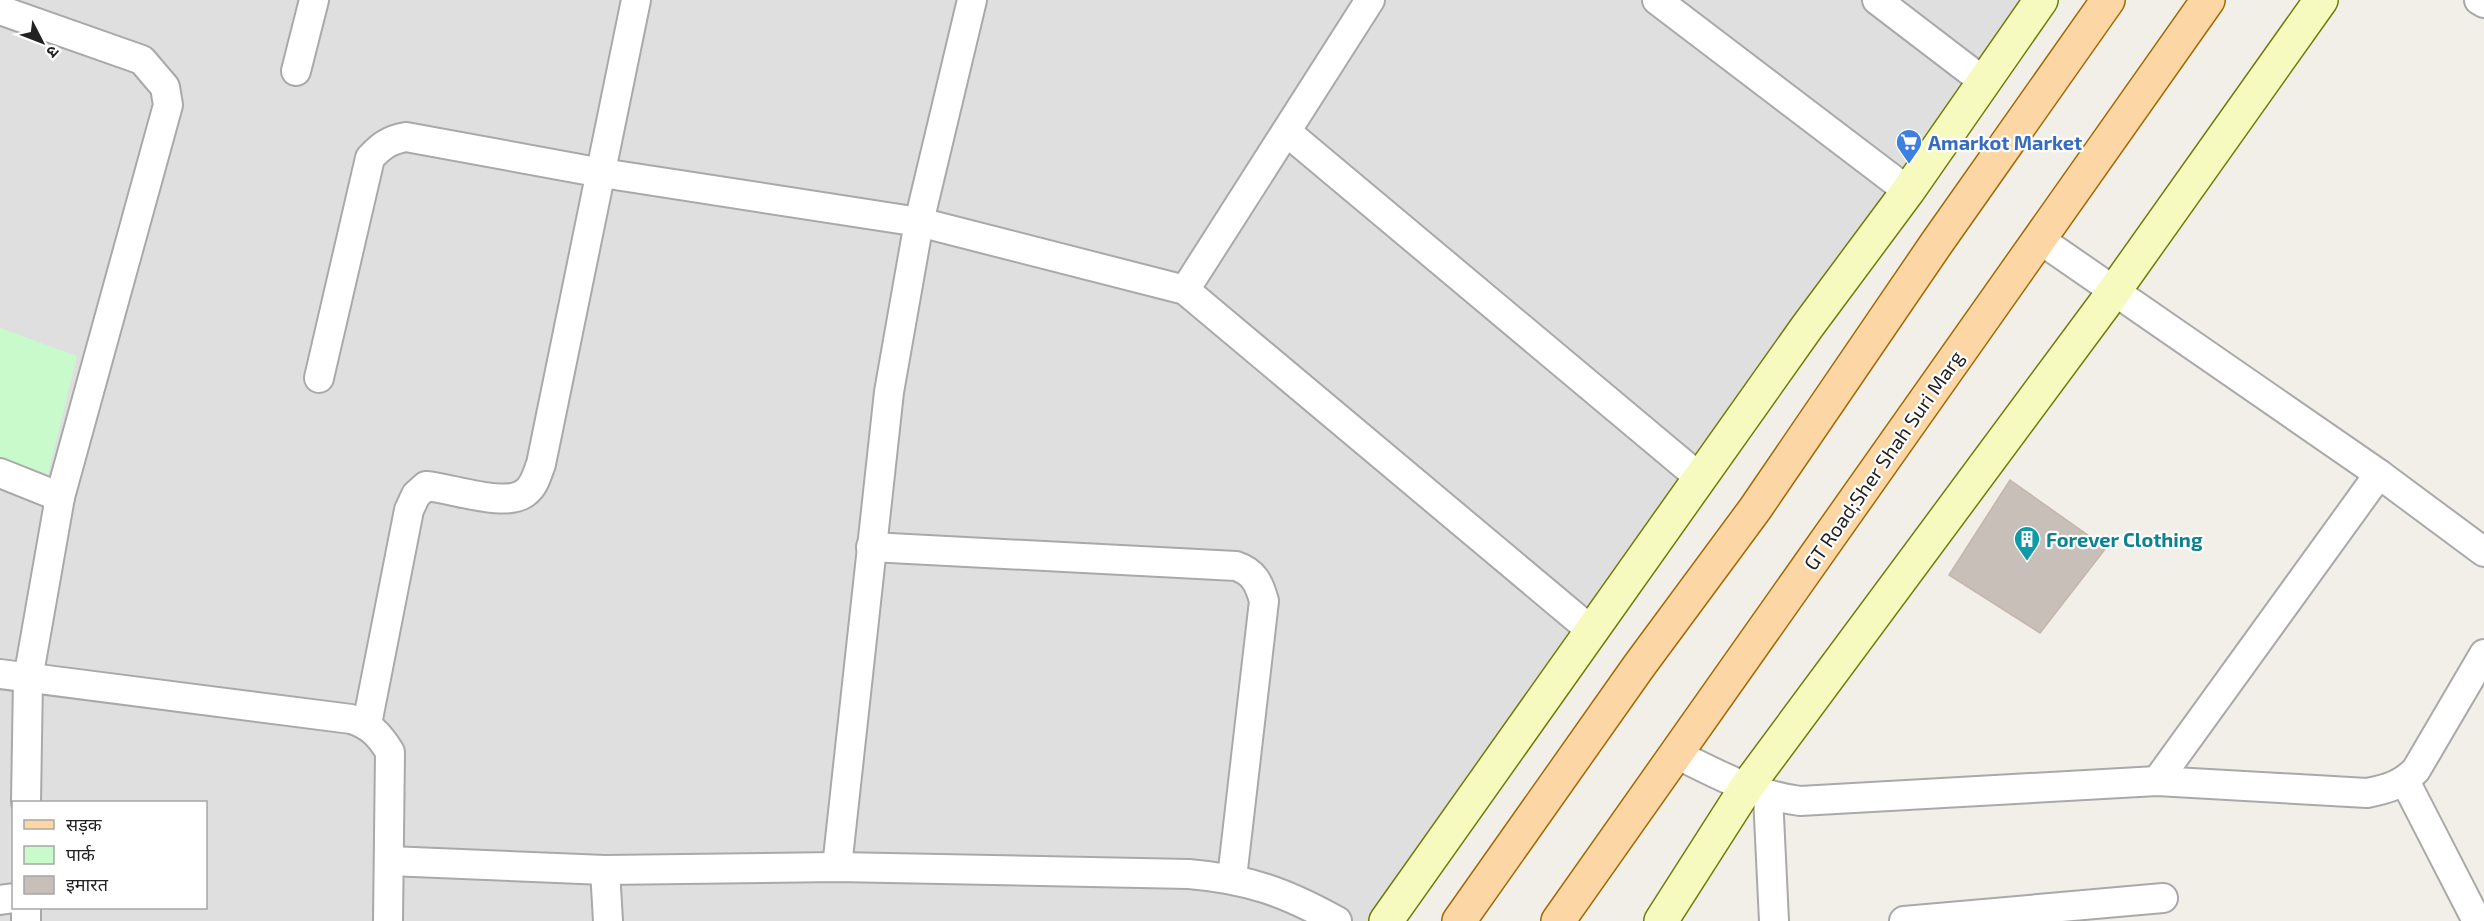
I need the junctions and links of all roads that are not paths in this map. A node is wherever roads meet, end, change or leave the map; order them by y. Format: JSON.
{"nodes":[{"id":1,"x":314,"y":0,"type":"edge"},
{"id":2,"x":636,"y":0,"type":"edge"},
{"id":3,"x":972,"y":0,"type":"edge"},
{"id":4,"x":1370,"y":0,"type":"edge"},
{"id":5,"x":1657,"y":0,"type":"edge"},
{"id":6,"x":1877,"y":0,"type":"edge"},
{"id":7,"x":2041,"y":0,"type":"edge"},
{"id":8,"x":2108,"y":0,"type":"edge"},
{"id":9,"x":2208,"y":0,"type":"edge"},
{"id":10,"x":2321,"y":0,"type":"edge"},
{"id":11,"x":2479,"y":0,"type":"edge"},
{"id":12,"x":2484,"y":3,"type":"edge"},
{"id":13,"x":0,"y":10,"type":"edge"},
{"id":14,"x":296,"y":71,"type":"dead end"},
{"id":15,"x":1983,"y":81,"type":"junction"},
{"id":16,"x":1288,"y":133,"type":"junction"},
{"id":17,"x":602,"y":172,"type":"junction"},
{"id":18,"x":1908,"y":191,"type":"junction"},
{"id":19,"x":919,"y":222,"type":"junction"},
{"id":20,"x":2040,"y":239,"type":"junction"},
{"id":21,"x":1185,"y":290,"type":"junction"},
{"id":22,"x":2115,"y":290,"type":"junction"},
{"id":23,"x":319,"y":378,"type":"dead end"},
{"id":24,"x":0,"y":473,"type":"edge"},
{"id":25,"x":2379,"y":474,"type":"junction"},
{"id":26,"x":1700,"y":478,"type":"junction"},
{"id":27,"x":60,"y":497,"type":"junction"},
{"id":28,"x":871,"y":547,"type":"junction"},
{"id":29,"x":2484,"y":552,"type":"edge"},
{"id":30,"x":1593,"y":632,"type":"junction"},
{"id":31,"x":2484,"y":654,"type":"edge"},
{"id":32,"x":0,"y":674,"type":"edge"},
{"id":33,"x":28,"y":679,"type":"junction"},
{"id":34,"x":367,"y":724,"type":"junction"},
{"id":35,"x":1676,"y":754,"type":"junction"},
{"id":36,"x":2157,"y":781,"type":"junction"},
{"id":37,"x":2405,"y":781,"type":"junction"},
{"id":38,"x":1757,"y":792,"type":"junction"},
{"id":39,"x":26,"y":801,"type":"edge"},
{"id":40,"x":389,"y":861,"type":"junction"},
{"id":41,"x":837,"y":867,"type":"junction"},
{"id":42,"x":605,"y":870,"type":"junction"},
{"id":43,"x":1232,"y":878,"type":"junction"},
{"id":44,"x":2163,"y":898,"type":"dead end"},
{"id":45,"x":388,"y":921,"type":"edge"},
{"id":46,"x":608,"y":921,"type":"edge"},
{"id":47,"x":1337,"y":921,"type":"edge"},
{"id":48,"x":1386,"y":921,"type":"edge"},
{"id":49,"x":1459,"y":921,"type":"edge"},
{"id":50,"x":1558,"y":921,"type":"edge"},
{"id":51,"x":1661,"y":921,"type":"edge"},
{"id":52,"x":1774,"y":921,"type":"edge"},
{"id":53,"x":1904,"y":921,"type":"edge"},
{"id":54,"x":2477,"y":921,"type":"edge"}],
"edges":[{"from":1,"to":14,"type":"street"},
{"from":2,"to":17,"type":"street"},
{"from":3,"to":19,"type":"street"},
{"from":4,"to":16,"type":"street"},
{"from":5,"to":18,"type":"street"},
{"from":6,"to":15,"type":"street"},
{"from":7,"to":15,"type":"main road"},
{"from":8,"to":49,"type":"main road"},
{"from":9,"to":20,"type":"main road","name":"GT Road;Sher Shah Suri Marg"},
{"from":10,"to":22,"type":"main road"},
{"from":11,"to":12,"type":"street"},
{"from":13,"to":27,"type":"street"},
{"from":15,"to":18,"type":"main road"},
{"from":16,"to":21,"type":"street"},
{"from":16,"to":26,"type":"street"},
{"from":17,"to":19,"type":"street"},
{"from":17,"to":23,"type":"street"},
{"from":17,"to":34,"type":"street"},
{"from":18,"to":26,"type":"main road"},
{"from":19,"to":21,"type":"street"},
{"from":19,"to":28,"type":"street"},
{"from":20,"to":22,"type":"street"},
{"from":20,"to":35,"type":"main road","name":"GT Road;Sher Shah Suri Marg"},
{"from":21,"to":30,"type":"street"},
{"from":22,"to":25,"type":"street"},
{"from":22,"to":38,"type":"main road"},
{"from":24,"to":27,"type":"street"},
{"from":25,"to":29,"type":"street"},
{"from":25,"to":36,"type":"street"},
{"from":26,"to":30,"type":"main road"},
{"from":27,"to":33,"type":"street"},
{"from":28,"to":41,"type":"street"},
{"from":28,"to":43,"type":"street"},
{"from":30,"to":48,"type":"main road"},
{"from":31,"to":37,"type":"street"},
{"from":32,"to":33,"type":"street"},
{"from":33,"to":34,"type":"street"},
{"from":33,"to":39,"type":"street"},
{"from":34,"to":40,"type":"street"},
{"from":35,"to":38,"type":"street"},
{"from":35,"to":50,"type":"main road","name":"GT Road;Sher Shah Suri Marg"},
{"from":36,"to":37,"type":"street"},
{"from":36,"to":38,"type":"street"},
{"from":37,"to":54,"type":"street"},
{"from":38,"to":51,"type":"main road"},
{"from":38,"to":52,"type":"street"},
{"from":40,"to":42,"type":"street"},
{"from":40,"to":45,"type":"street"},
{"from":41,"to":42,"type":"street"},
{"from":41,"to":43,"type":"street"},
{"from":42,"to":46,"type":"street"},
{"from":43,"to":47,"type":"street"},
{"from":44,"to":53,"type":"street"}]}
